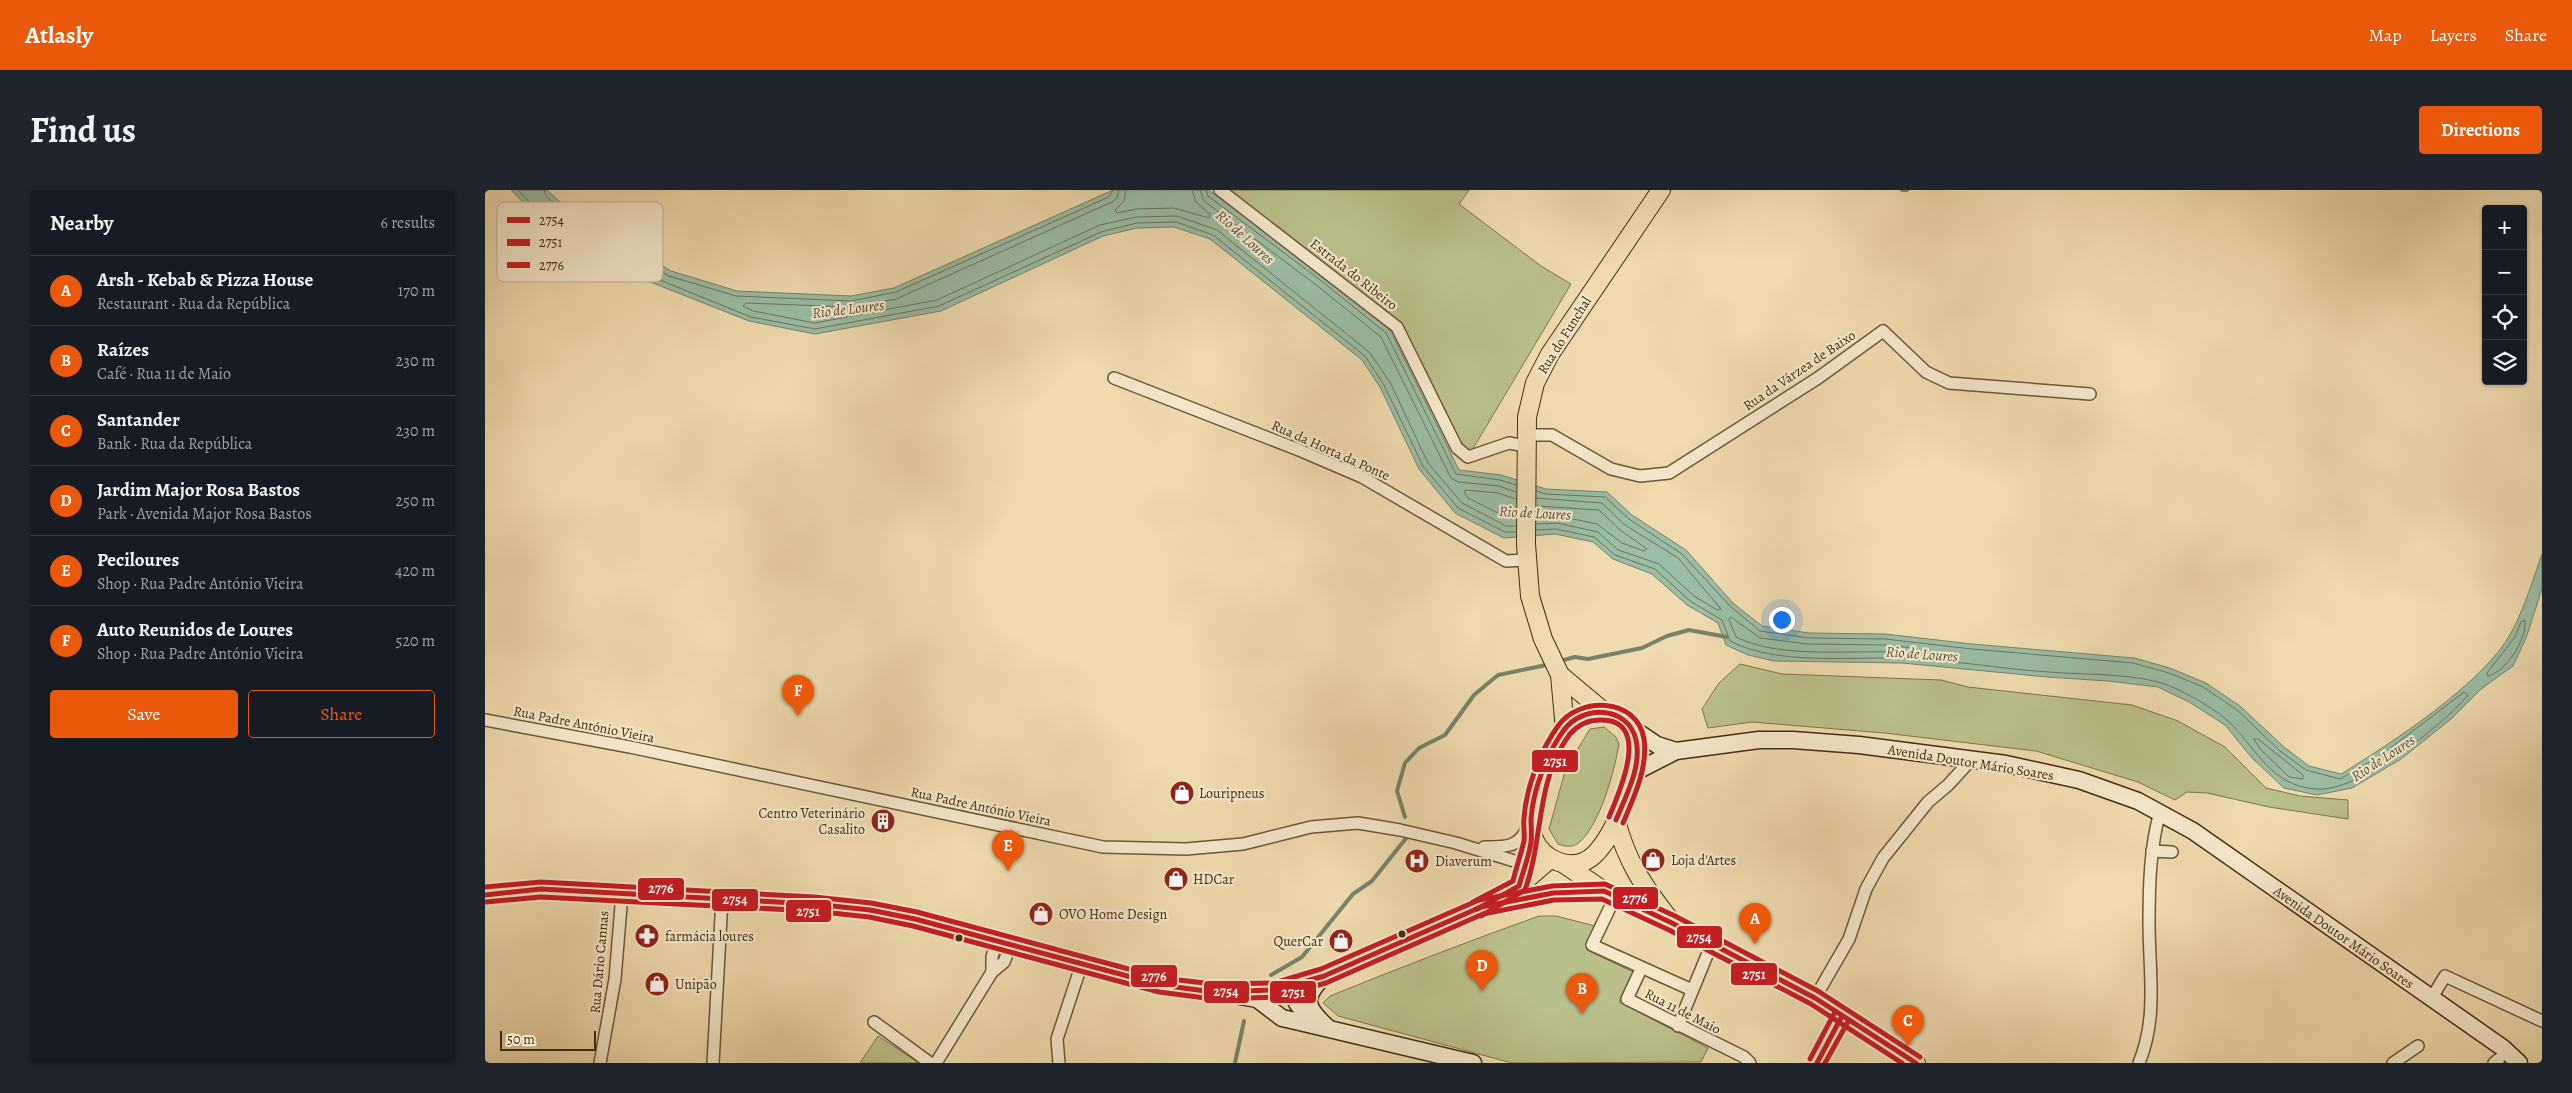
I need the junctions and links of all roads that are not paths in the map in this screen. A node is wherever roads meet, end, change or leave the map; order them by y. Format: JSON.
{"nodes":[{"id":1,"x":1221,"y":190,"type":"edge"},
{"id":2,"x":1661,"y":190,"type":"edge"},
{"id":3,"x":1114,"y":378,"type":"dead end"},
{"id":4,"x":2090,"y":394,"type":"dead end"},
{"id":5,"x":1526,"y":448,"type":"junction"},
{"id":6,"x":1527,"y":552,"type":"junction"},
{"id":7,"x":1560,"y":675,"type":"junction"},
{"id":8,"x":1603,"y":711,"type":"junction"},
{"id":9,"x":485,"y":720,"type":"edge"},
{"id":10,"x":1629,"y":726,"type":"junction"},
{"id":11,"x":1565,"y":730,"type":"junction"},
{"id":12,"x":1676,"y":751,"type":"junction"},
{"id":13,"x":1971,"y":760,"type":"junction"},
{"id":14,"x":1635,"y":772,"type":"junction"},
{"id":15,"x":2160,"y":812,"type":"junction"},
{"id":16,"x":1616,"y":820,"type":"junction"},
{"id":17,"x":1531,"y":828,"type":"junction"},
{"id":18,"x":1473,"y":848,"type":"junction"},
{"id":19,"x":2152,"y":851,"type":"junction"},
{"id":20,"x":2172,"y":852,"type":"dead end"},
{"id":21,"x":1557,"y":861,"type":"junction"},
{"id":22,"x":1525,"y":864,"type":"junction"},
{"id":23,"x":1519,"y":886,"type":"junction"},
{"id":24,"x":622,"y":894,"type":"junction"},
{"id":25,"x":1609,"y":894,"type":"junction"},
{"id":26,"x":485,"y":895,"type":"edge"},
{"id":27,"x":723,"y":899,"type":"junction"},
{"id":28,"x":1481,"y":907,"type":"junction"},
{"id":29,"x":1672,"y":923,"type":"junction"},
{"id":30,"x":1004,"y":942,"type":"junction"},
{"id":31,"x":1712,"y":943,"type":"junction"},
{"id":32,"x":1082,"y":963,"type":"junction"},
{"id":33,"x":1641,"y":969,"type":"junction"},
{"id":34,"x":1324,"y":976,"type":"junction"},
{"id":35,"x":1283,"y":988,"type":"junction"},
{"id":36,"x":1692,"y":990,"type":"junction"},
{"id":37,"x":1213,"y":992,"type":"junction"},
{"id":38,"x":1815,"y":998,"type":"junction"},
{"id":39,"x":2431,"y":999,"type":"junction"},
{"id":40,"x":1842,"y":1016,"type":"junction"},
{"id":41,"x":1291,"y":1020,"type":"junction"},
{"id":42,"x":2542,"y":1021,"type":"edge"},
{"id":43,"x":874,"y":1022,"type":"dead end"},
{"id":44,"x":1678,"y":1026,"type":"junction"},
{"id":45,"x":1327,"y":1027,"type":"junction"},
{"id":46,"x":2418,"y":1046,"type":"dead end"},
{"id":47,"x":2507,"y":1062,"type":"edge"},
{"id":48,"x":600,"y":1063,"type":"edge"},
{"id":49,"x":713,"y":1063,"type":"edge"},
{"id":50,"x":930,"y":1063,"type":"edge"},
{"id":51,"x":936,"y":1063,"type":"edge"},
{"id":52,"x":1059,"y":1063,"type":"edge"},
{"id":53,"x":1473,"y":1063,"type":"edge"},
{"id":54,"x":1750,"y":1063,"type":"edge"},
{"id":55,"x":1817,"y":1063,"type":"edge"},
{"id":56,"x":1916,"y":1063,"type":"edge"},
{"id":57,"x":2139,"y":1063,"type":"edge"},
{"id":58,"x":2393,"y":1063,"type":"edge"}],
"edges":[{"from":1,"to":5,"type":"street","name":"Estrada do Ribeiro"},
{"from":2,"to":5,"type":"main road","name":"Rua do Funchal"},
{"from":3,"to":6,"type":"street","name":"Rua da Horta da Ponte"},
{"from":4,"to":5,"type":"street","name":"Rua da Várzea de Baixo"},
{"from":5,"to":6,"type":"main road","name":"Rua do Funchal"},
{"from":6,"to":7,"type":"main road","name":"Rua do Funchal"},
{"from":7,"to":8,"type":"main road","name":"Rua do Funchal"},
{"from":7,"to":11,"type":"main road","name":"Rua do Funchal"},
{"from":8,"to":10,"type":"main road","name":"Rua do Funchal"},
{"from":8,"to":11,"type":"main road"},
{"from":9,"to":18,"type":"street","name":"Rua Padre António Vieira"},
{"from":10,"to":12,"type":"street","name":"Avenida Doutor Mário Soares"},
{"from":10,"to":14,"type":"main road"},
{"from":11,"to":17,"type":"main road"},
{"from":12,"to":13,"type":"street","name":"Avenida Doutor Mário Soares"},
{"from":12,"to":14,"type":"street","name":"Avenida Doutor Mário Soares"},
{"from":13,"to":15,"type":"street","name":"Avenida Doutor Mário Soares"},
{"from":13,"to":38,"type":"street"},
{"from":14,"to":16,"type":"main road"},
{"from":15,"to":19,"type":"street"},
{"from":15,"to":39,"type":"street","name":"Avenida Doutor Mário Soares"},
{"from":16,"to":21,"type":"main road"},
{"from":16,"to":29,"type":"main road"},
{"from":17,"to":18,"type":"street","name":"Rua Padre António Vieira"},
{"from":17,"to":21,"type":"main road"},
{"from":17,"to":22,"type":"main road"},
{"from":18,"to":22,"type":"street","name":"Rua Padre António Vieira"},
{"from":19,"to":20,"type":"street"},
{"from":19,"to":57,"type":"street"},
{"from":21,"to":23,"type":"main road"},
{"from":21,"to":25,"type":"main road"},
{"from":22,"to":23,"type":"main road"},
{"from":23,"to":28,"type":"main road"},
{"from":24,"to":26,"type":"main road"},
{"from":24,"to":27,"type":"main road"},
{"from":24,"to":48,"type":"street","name":"Rua Dário Cannas"},
{"from":25,"to":28,"type":"main road"},
{"from":25,"to":29,"type":"main road"},
{"from":25,"to":33,"type":"street","name":"Rua 11 de Maio"},
{"from":27,"to":30,"type":"main road"},
{"from":27,"to":49,"type":"street"},
{"from":28,"to":34,"type":"main road"},
{"from":29,"to":31,"type":"main road"},
{"from":30,"to":32,"type":"main road"},
{"from":30,"to":51,"type":"street"},
{"from":31,"to":36,"type":"street"},
{"from":31,"to":38,"type":"main road"},
{"from":32,"to":37,"type":"main road"},
{"from":32,"to":52,"type":"street"},
{"from":33,"to":36,"type":"street"},
{"from":33,"to":44,"type":"street","name":"Rua 11 de Maio"},
{"from":34,"to":35,"type":"main road"},
{"from":34,"to":45,"type":"street"},
{"from":35,"to":37,"type":"main road"},
{"from":35,"to":41,"type":"street"},
{"from":35,"to":45,"type":"street"},
{"from":36,"to":44,"type":"street"},
{"from":37,"to":41,"type":"street"},
{"from":38,"to":40,"type":"main road"},
{"from":39,"to":42,"type":"street"},
{"from":39,"to":47,"type":"street","name":"Avenida Doutor Mário Soares"},
{"from":40,"to":55,"type":"street"},
{"from":40,"to":56,"type":"main road"},
{"from":41,"to":45,"type":"street"},
{"from":43,"to":50,"type":"street"},
{"from":44,"to":54,"type":"street","name":"Rua 11 de Maio"},
{"from":45,"to":53,"type":"street"},
{"from":46,"to":58,"type":"street"}]}
